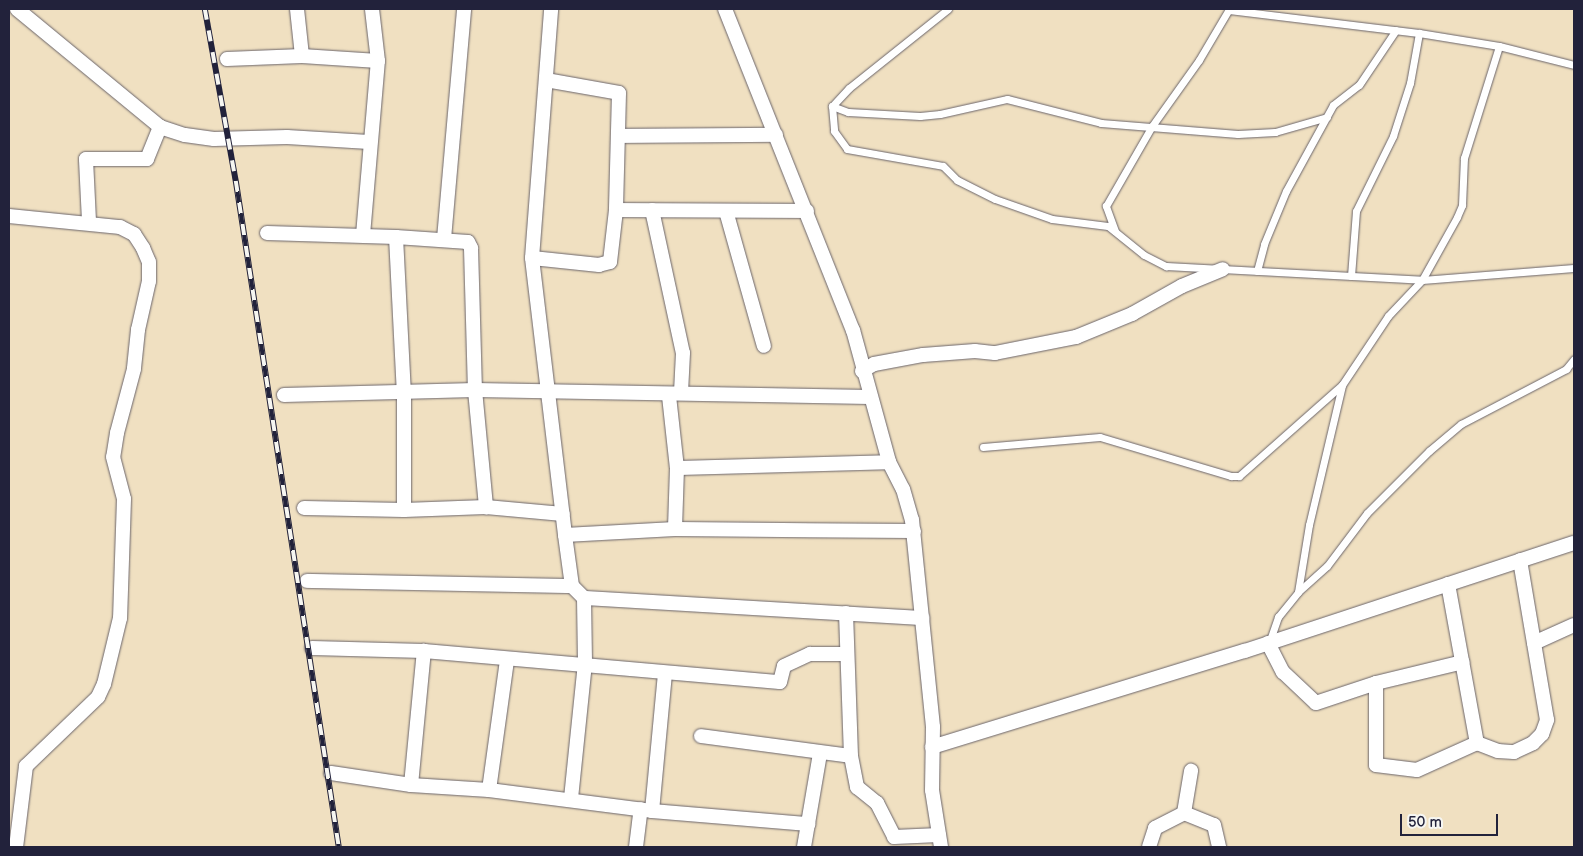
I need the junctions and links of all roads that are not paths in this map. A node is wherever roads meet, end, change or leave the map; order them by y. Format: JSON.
{"nodes":[{"id":1,"x":17,"y":9,"type":"edge"},
{"id":2,"x":297,"y":9,"type":"edge"},
{"id":3,"x":372,"y":9,"type":"edge"},
{"id":4,"x":464,"y":9,"type":"edge"},
{"id":5,"x":551,"y":9,"type":"edge"},
{"id":6,"x":725,"y":9,"type":"edge"},
{"id":7,"x":948,"y":9,"type":"edge"},
{"id":8,"x":1229,"y":9,"type":"edge"},
{"id":9,"x":1396,"y":30,"type":"junction"},
{"id":10,"x":1418,"y":33,"type":"junction"},
{"id":11,"x":1499,"y":46,"type":"junction"},
{"id":12,"x":302,"y":56,"type":"junction"},
{"id":13,"x":226,"y":59,"type":"dead end"},
{"id":14,"x":378,"y":61,"type":"junction"},
{"id":15,"x":1574,"y":64,"type":"edge"},
{"id":16,"x":546,"y":80,"type":"junction"},
{"id":17,"x":832,"y":106,"type":"junction"},
{"id":18,"x":1327,"y":117,"type":"junction"},
{"id":19,"x":1152,"y":126,"type":"junction"},
{"id":20,"x":160,"y":127,"type":"junction"},
{"id":21,"x":776,"y":135,"type":"junction"},
{"id":22,"x":618,"y":136,"type":"junction"},
{"id":23,"x":369,"y":142,"type":"junction"},
{"id":24,"x":616,"y":210,"type":"junction"},
{"id":25,"x":652,"y":210,"type":"junction"},
{"id":26,"x":726,"y":210,"type":"junction"},
{"id":27,"x":807,"y":211,"type":"junction"},
{"id":28,"x":9,"y":216,"type":"edge"},
{"id":29,"x":89,"y":221,"type":"junction"},
{"id":30,"x":1116,"y":232,"type":"junction"},
{"id":31,"x":267,"y":233,"type":"dead end"},
{"id":32,"x":363,"y":235,"type":"junction"},
{"id":33,"x":396,"y":236,"type":"junction"},
{"id":34,"x":444,"y":239,"type":"junction"},
{"id":35,"x":532,"y":258,"type":"junction"},
{"id":36,"x":1574,"y":268,"type":"edge"},
{"id":37,"x":1223,"y":269,"type":"junction"},
{"id":38,"x":1257,"y":271,"type":"junction"},
{"id":39,"x":1351,"y":276,"type":"junction"},
{"id":40,"x":1422,"y":280,"type":"junction"},
{"id":41,"x":764,"y":346,"type":"dead end"},
{"id":42,"x":1574,"y":359,"type":"edge"},
{"id":43,"x":862,"y":371,"type":"junction"},
{"id":44,"x":1342,"y":385,"type":"junction"},
{"id":45,"x":475,"y":390,"type":"junction"},
{"id":46,"x":550,"y":392,"type":"junction"},
{"id":47,"x":404,"y":393,"type":"junction"},
{"id":48,"x":675,"y":394,"type":"junction"},
{"id":49,"x":284,"y":395,"type":"dead end"},
{"id":50,"x":870,"y":397,"type":"junction"},
{"id":51,"x":983,"y":447,"type":"dead end"},
{"id":52,"x":890,"y":462,"type":"junction"},
{"id":53,"x":678,"y":468,"type":"junction"},
{"id":54,"x":486,"y":507,"type":"junction"},
{"id":55,"x":304,"y":508,"type":"dead end"},
{"id":56,"x":404,"y":510,"type":"junction"},
{"id":57,"x":562,"y":514,"type":"junction"},
{"id":58,"x":675,"y":529,"type":"junction"},
{"id":59,"x":914,"y":530,"type":"junction"},
{"id":60,"x":565,"y":536,"type":"junction"},
{"id":61,"x":1574,"y":543,"type":"edge"},
{"id":62,"x":1520,"y":560,"type":"junction"},
{"id":63,"x":307,"y":581,"type":"dead end"},
{"id":64,"x":1448,"y":584,"type":"junction"},
{"id":65,"x":572,"y":586,"type":"junction"},
{"id":66,"x":1298,"y":592,"type":"junction"},
{"id":67,"x":584,"y":598,"type":"junction"},
{"id":68,"x":846,"y":613,"type":"junction"},
{"id":69,"x":922,"y":618,"type":"junction"},
{"id":70,"x":1574,"y":625,"type":"edge"},
{"id":71,"x":1268,"y":643,"type":"junction"},
{"id":72,"x":1534,"y":643,"type":"junction"},
{"id":73,"x":312,"y":648,"type":"dead end"},
{"id":74,"x":424,"y":651,"type":"junction"},
{"id":75,"x":846,"y":654,"type":"junction"},
{"id":76,"x":507,"y":660,"type":"junction"},
{"id":77,"x":1463,"y":662,"type":"junction"},
{"id":78,"x":585,"y":663,"type":"junction"},
{"id":79,"x":665,"y":674,"type":"junction"},
{"id":80,"x":1376,"y":683,"type":"junction"},
{"id":81,"x":701,"y":736,"type":"dead end"},
{"id":82,"x":1478,"y":743,"type":"junction"},
{"id":83,"x":932,"y":747,"type":"junction"},
{"id":84,"x":820,"y":753,"type":"junction"},
{"id":85,"x":850,"y":756,"type":"junction"},
{"id":86,"x":1191,"y":771,"type":"dead end"},
{"id":87,"x":331,"y":773,"type":"dead end"},
{"id":88,"x":411,"y":785,"type":"junction"},
{"id":89,"x":489,"y":790,"type":"junction"},
{"id":90,"x":571,"y":799,"type":"junction"},
{"id":91,"x":646,"y":810,"type":"junction"},
{"id":92,"x":1184,"y":813,"type":"junction"},
{"id":93,"x":808,"y":824,"type":"junction"},
{"id":94,"x":940,"y":841,"type":"edge"},
{"id":95,"x":16,"y":847,"type":"edge"},
{"id":96,"x":636,"y":847,"type":"edge"},
{"id":97,"x":804,"y":847,"type":"edge"},
{"id":98,"x":1149,"y":847,"type":"edge"},
{"id":99,"x":1219,"y":847,"type":"edge"}],
"edges":[{"from":1,"to":20,"type":"street"},
{"from":2,"to":12,"type":"street"},
{"from":3,"to":14,"type":"street"},
{"from":4,"to":34,"type":"street"},
{"from":5,"to":16,"type":"street"},
{"from":6,"to":21,"type":"street"},
{"from":7,"to":17,"type":"lane"},
{"from":8,"to":9,"type":"lane"},
{"from":8,"to":19,"type":"lane"},
{"from":9,"to":10,"type":"lane"},
{"from":9,"to":18,"type":"lane"},
{"from":10,"to":11,"type":"lane"},
{"from":10,"to":39,"type":"lane"},
{"from":11,"to":15,"type":"lane"},
{"from":11,"to":40,"type":"lane"},
{"from":12,"to":13,"type":"street"},
{"from":12,"to":14,"type":"street"},
{"from":14,"to":23,"type":"street"},
{"from":16,"to":22,"type":"street"},
{"from":16,"to":35,"type":"street"},
{"from":17,"to":19,"type":"lane"},
{"from":17,"to":30,"type":"lane"},
{"from":18,"to":19,"type":"lane"},
{"from":18,"to":38,"type":"lane"},
{"from":19,"to":30,"type":"lane"},
{"from":20,"to":23,"type":"street"},
{"from":20,"to":29,"type":"street"},
{"from":21,"to":22,"type":"street"},
{"from":21,"to":27,"type":"street"},
{"from":22,"to":24,"type":"street"},
{"from":23,"to":32,"type":"street"},
{"from":24,"to":25,"type":"street"},
{"from":24,"to":35,"type":"street"},
{"from":25,"to":26,"type":"street"},
{"from":25,"to":48,"type":"street"},
{"from":26,"to":27,"type":"street"},
{"from":26,"to":41,"type":"street"},
{"from":27,"to":43,"type":"street"},
{"from":28,"to":29,"type":"street"},
{"from":29,"to":95,"type":"street"},
{"from":30,"to":37,"type":"lane"},
{"from":31,"to":32,"type":"street"},
{"from":32,"to":33,"type":"street"},
{"from":33,"to":34,"type":"street"},
{"from":33,"to":47,"type":"street"},
{"from":34,"to":45,"type":"street"},
{"from":35,"to":46,"type":"street"},
{"from":36,"to":40,"type":"lane"},
{"from":37,"to":38,"type":"lane"},
{"from":37,"to":43,"type":"street"},
{"from":38,"to":39,"type":"lane"},
{"from":39,"to":40,"type":"lane"},
{"from":40,"to":44,"type":"lane"},
{"from":42,"to":66,"type":"lane"},
{"from":43,"to":50,"type":"street"},
{"from":44,"to":51,"type":"lane"},
{"from":44,"to":66,"type":"lane"},
{"from":45,"to":46,"type":"street"},
{"from":45,"to":47,"type":"street"},
{"from":45,"to":54,"type":"street"},
{"from":46,"to":48,"type":"street"},
{"from":46,"to":57,"type":"street"},
{"from":47,"to":49,"type":"street"},
{"from":47,"to":56,"type":"street"},
{"from":48,"to":50,"type":"street"},
{"from":48,"to":53,"type":"street"},
{"from":50,"to":52,"type":"street"},
{"from":52,"to":53,"type":"street"},
{"from":52,"to":59,"type":"street"},
{"from":53,"to":58,"type":"street"},
{"from":54,"to":56,"type":"street"},
{"from":54,"to":57,"type":"street"},
{"from":55,"to":56,"type":"street"},
{"from":57,"to":60,"type":"street"},
{"from":58,"to":59,"type":"street"},
{"from":58,"to":60,"type":"street"},
{"from":59,"to":69,"type":"street"},
{"from":60,"to":65,"type":"street"},
{"from":61,"to":62,"type":"street"},
{"from":62,"to":64,"type":"street"},
{"from":62,"to":72,"type":"street"},
{"from":63,"to":65,"type":"street"},
{"from":64,"to":71,"type":"street"},
{"from":64,"to":77,"type":"street"},
{"from":65,"to":67,"type":"street"},
{"from":66,"to":71,"type":"lane"},
{"from":67,"to":68,"type":"street"},
{"from":67,"to":78,"type":"street"},
{"from":68,"to":69,"type":"street"},
{"from":68,"to":75,"type":"street"},
{"from":69,"to":83,"type":"street"},
{"from":70,"to":72,"type":"street"},
{"from":71,"to":80,"type":"street"},
{"from":71,"to":83,"type":"street"},
{"from":72,"to":82,"type":"street"},
{"from":73,"to":74,"type":"street"},
{"from":74,"to":76,"type":"street"},
{"from":74,"to":88,"type":"street"},
{"from":75,"to":79,"type":"street"},
{"from":75,"to":85,"type":"street"},
{"from":76,"to":78,"type":"street"},
{"from":76,"to":89,"type":"street"},
{"from":77,"to":80,"type":"street"},
{"from":77,"to":82,"type":"street"},
{"from":78,"to":79,"type":"street"},
{"from":78,"to":90,"type":"street"},
{"from":79,"to":91,"type":"street"},
{"from":80,"to":82,"type":"street"},
{"from":81,"to":84,"type":"street"},
{"from":83,"to":94,"type":"street"},
{"from":84,"to":85,"type":"street"},
{"from":84,"to":93,"type":"street"},
{"from":85,"to":94,"type":"street"},
{"from":86,"to":92,"type":"street"},
{"from":87,"to":88,"type":"street"},
{"from":88,"to":89,"type":"street"},
{"from":89,"to":90,"type":"street"},
{"from":90,"to":91,"type":"street"},
{"from":91,"to":93,"type":"street"},
{"from":91,"to":96,"type":"street"},
{"from":92,"to":98,"type":"street"},
{"from":92,"to":99,"type":"street"},
{"from":93,"to":97,"type":"street"}]}
